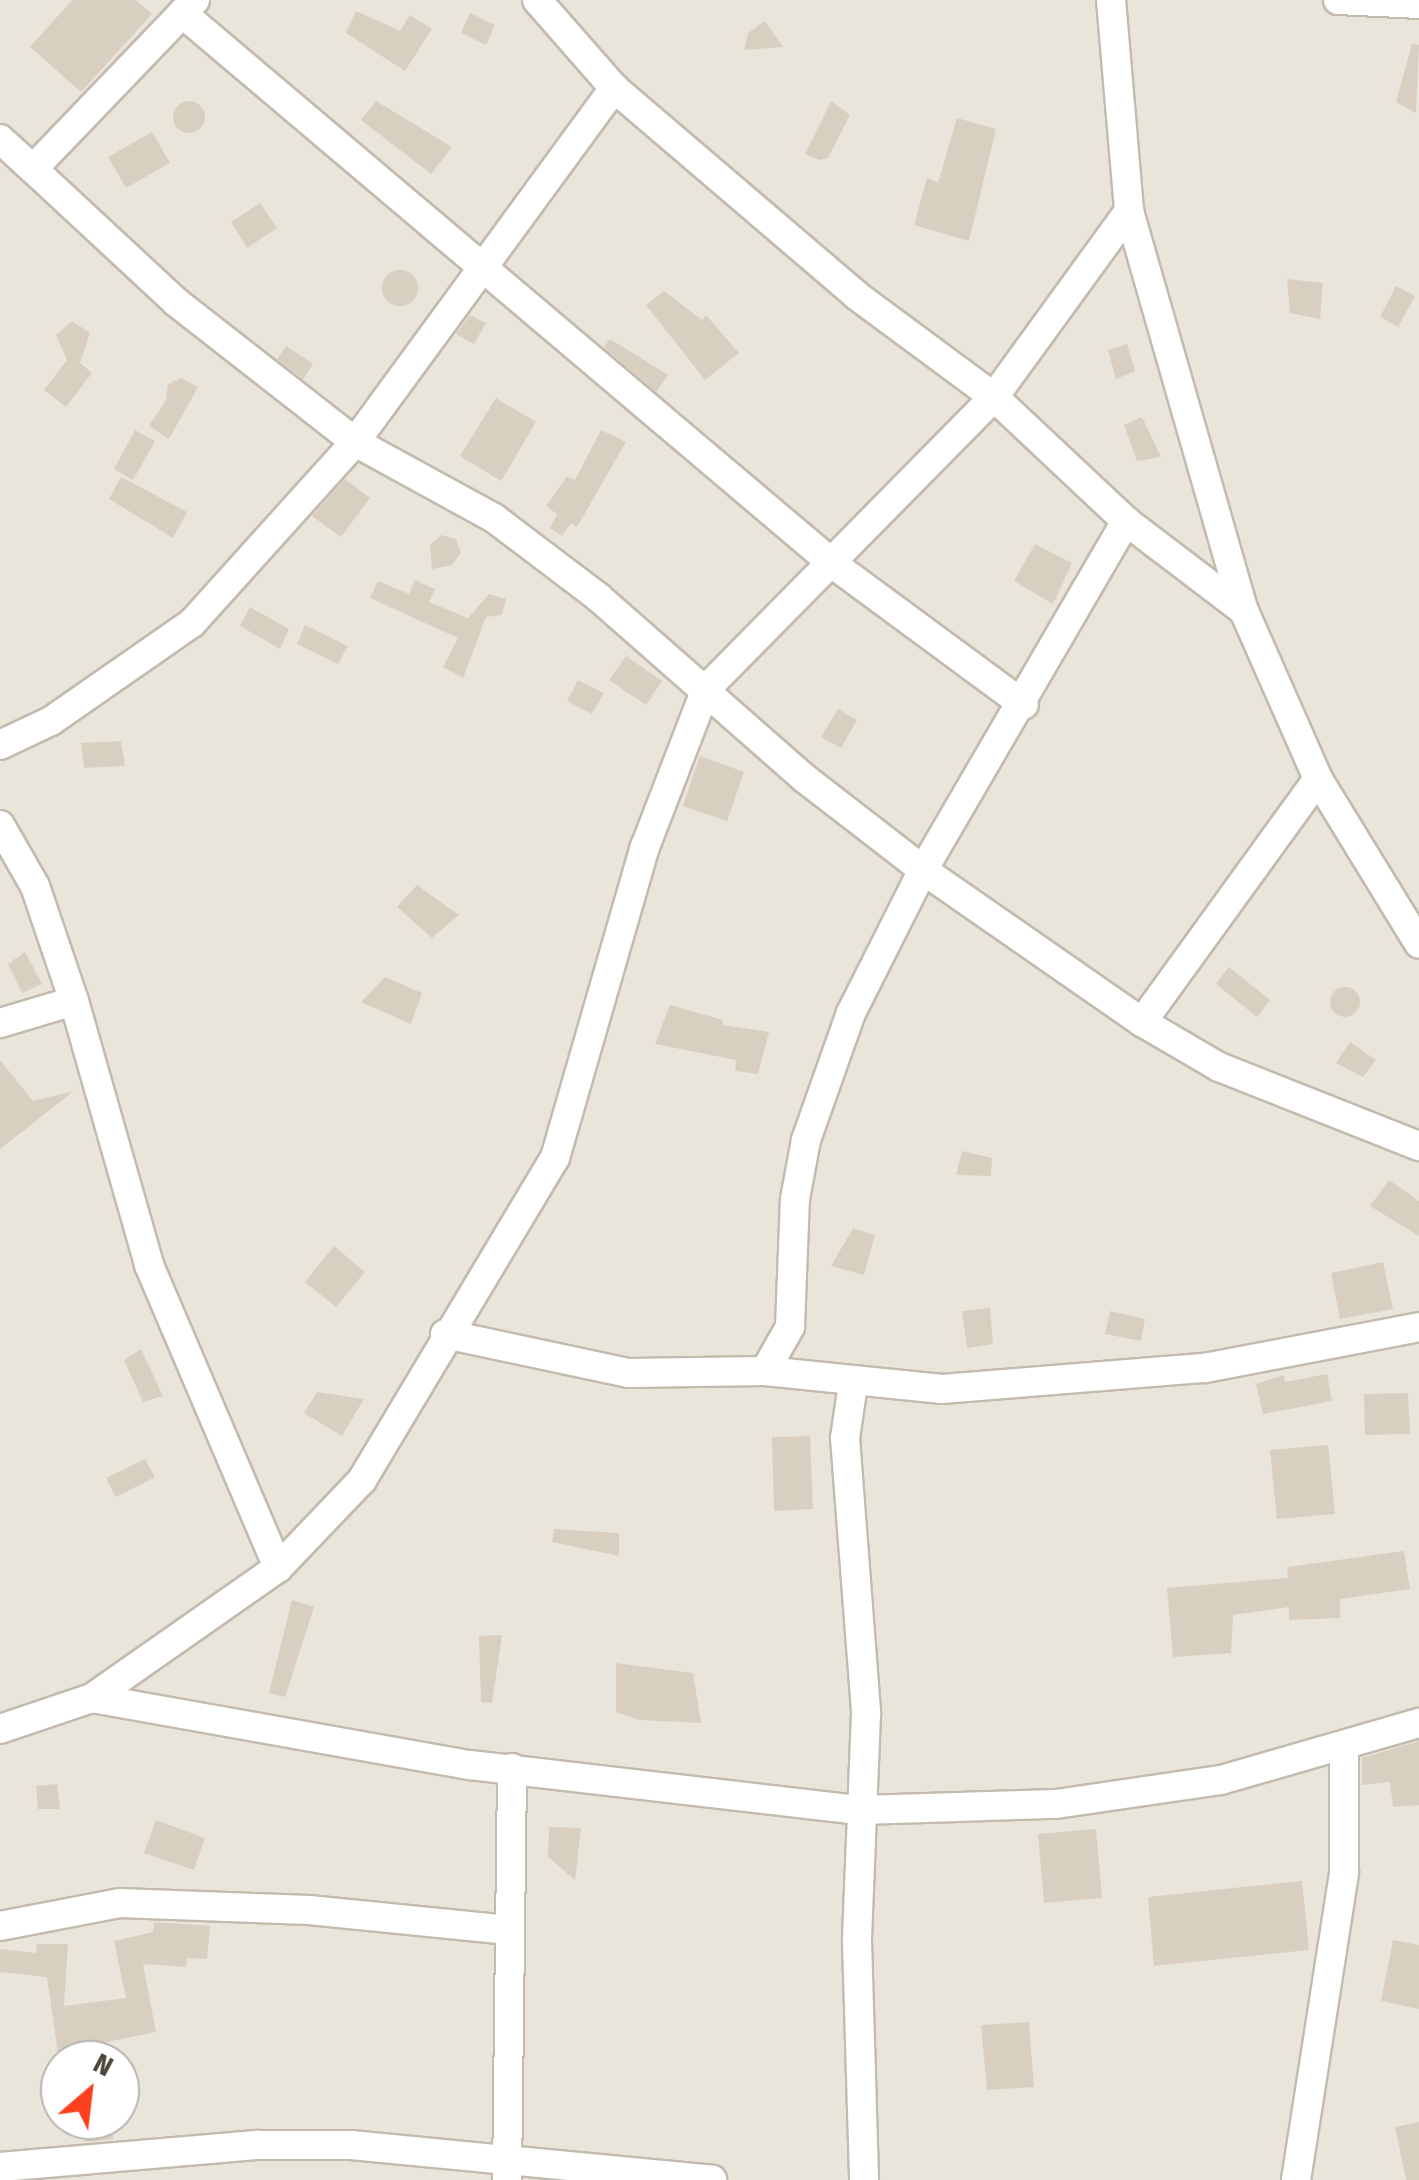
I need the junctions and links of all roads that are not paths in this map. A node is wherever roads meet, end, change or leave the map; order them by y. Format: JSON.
{"nodes":[{"id":1,"x":537,"y":0,"type":"edge"},
{"id":2,"x":1111,"y":0,"type":"edge"},
{"id":3,"x":1338,"y":0,"type":"edge"},
{"id":4,"x":1419,"y":4,"type":"edge"},
{"id":5,"x":188,"y":7,"type":"edge"},
{"id":6,"x":614,"y":88,"type":"junction"},
{"id":7,"x":0,"y":139,"type":"edge"},
{"id":8,"x":33,"y":168,"type":"junction"},
{"id":9,"x":1129,"y":211,"type":"junction"},
{"id":10,"x":482,"y":263,"type":"junction"},
{"id":11,"x":994,"y":397,"type":"junction"},
{"id":12,"x":355,"y":442,"type":"junction"},
{"id":13,"x":1126,"y":521,"type":"junction"},
{"id":14,"x":833,"y":564,"type":"junction"},
{"id":15,"x":1244,"y":611,"type":"junction"},
{"id":16,"x":706,"y":689,"type":"junction"},
{"id":17,"x":1024,"y":705,"type":"junction"},
{"id":18,"x":0,"y":745,"type":"edge"},
{"id":19,"x":1318,"y":778,"type":"junction"},
{"id":20,"x":0,"y":826,"type":"edge"},
{"id":21,"x":922,"y":870,"type":"junction"},
{"id":22,"x":1419,"y":944,"type":"edge"},
{"id":23,"x":74,"y":1001,"type":"junction"},
{"id":24,"x":1142,"y":1022,"type":"junction"},
{"id":25,"x":0,"y":1023,"type":"edge"},
{"id":26,"x":1419,"y":1146,"type":"edge"},
{"id":27,"x":1419,"y":1327,"type":"edge"},
{"id":28,"x":445,"y":1334,"type":"junction"},
{"id":29,"x":765,"y":1370,"type":"junction"},
{"id":30,"x":853,"y":1384,"type":"junction"},
{"id":31,"x":278,"y":1568,"type":"junction"},
{"id":32,"x":92,"y":1698,"type":"junction"},
{"id":33,"x":1419,"y":1722,"type":"edge"},
{"id":34,"x":0,"y":1729,"type":"edge"},
{"id":35,"x":1344,"y":1745,"type":"junction"},
{"id":36,"x":512,"y":1768,"type":"junction"},
{"id":37,"x":862,"y":1810,"type":"junction"},
{"id":38,"x":0,"y":1926,"type":"edge"},
{"id":39,"x":509,"y":1930,"type":"junction"},
{"id":40,"x":0,"y":2167,"type":"edge"},
{"id":41,"x":508,"y":2169,"type":"edge"},
{"id":42,"x":712,"y":2180,"type":"edge"},
{"id":43,"x":864,"y":2180,"type":"edge"},
{"id":44,"x":1296,"y":2180,"type":"edge"}],
"edges":[{"from":1,"to":6,"type":"street"},
{"from":2,"to":9,"type":"street"},
{"from":3,"to":4,"type":"street"},
{"from":5,"to":8,"type":"street"},
{"from":5,"to":10,"type":"street"},
{"from":6,"to":10,"type":"street"},
{"from":6,"to":11,"type":"street"},
{"from":7,"to":8,"type":"street"},
{"from":8,"to":12,"type":"street"},
{"from":9,"to":11,"type":"street"},
{"from":9,"to":15,"type":"street"},
{"from":10,"to":12,"type":"street"},
{"from":10,"to":14,"type":"street"},
{"from":11,"to":13,"type":"street"},
{"from":11,"to":14,"type":"street"},
{"from":12,"to":16,"type":"street"},
{"from":12,"to":18,"type":"street"},
{"from":13,"to":15,"type":"street"},
{"from":13,"to":17,"type":"street"},
{"from":14,"to":16,"type":"street"},
{"from":14,"to":17,"type":"street"},
{"from":15,"to":19,"type":"street"},
{"from":16,"to":21,"type":"street"},
{"from":16,"to":28,"type":"street"},
{"from":17,"to":21,"type":"street"},
{"from":19,"to":22,"type":"street"},
{"from":19,"to":24,"type":"street"},
{"from":20,"to":23,"type":"street"},
{"from":21,"to":24,"type":"street"},
{"from":21,"to":29,"type":"street"},
{"from":23,"to":25,"type":"street"},
{"from":23,"to":31,"type":"street"},
{"from":24,"to":26,"type":"street"},
{"from":27,"to":30,"type":"street"},
{"from":28,"to":29,"type":"street"},
{"from":28,"to":31,"type":"street"},
{"from":29,"to":30,"type":"street"},
{"from":30,"to":37,"type":"street"},
{"from":31,"to":32,"type":"street"},
{"from":32,"to":34,"type":"street"},
{"from":32,"to":36,"type":"street"},
{"from":33,"to":35,"type":"street"},
{"from":35,"to":37,"type":"street"},
{"from":35,"to":44,"type":"street"},
{"from":36,"to":37,"type":"street"},
{"from":36,"to":39,"type":"street"},
{"from":37,"to":43,"type":"street"},
{"from":38,"to":39,"type":"street"},
{"from":39,"to":41,"type":"street"},
{"from":40,"to":41,"type":"street"},
{"from":41,"to":42,"type":"street"}]}
